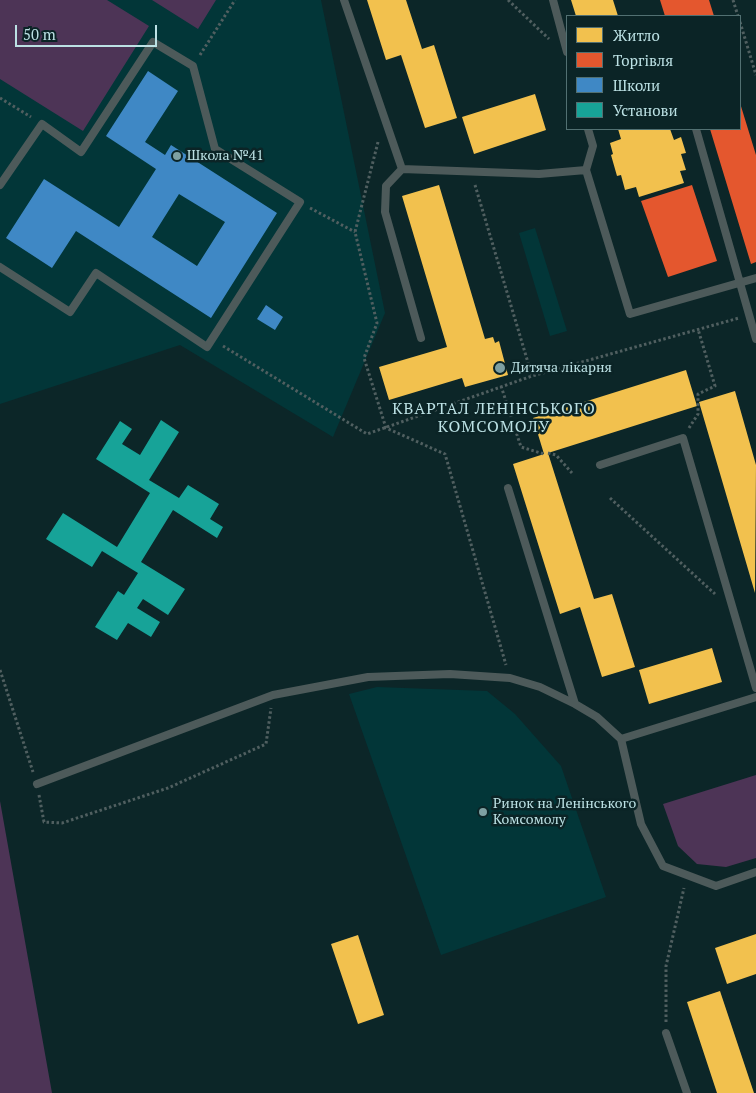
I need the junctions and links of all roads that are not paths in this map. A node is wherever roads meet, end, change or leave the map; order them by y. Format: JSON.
{"nodes":[{"id":1,"x":344,"y":0,"type":"edge"},
{"id":2,"x":553,"y":0,"type":"edge"},
{"id":3,"x":566,"y":48,"type":"edge"},
{"id":4,"x":588,"y":130,"type":"edge"},
{"id":5,"x":696,"y":130,"type":"edge"},
{"id":6,"x":402,"y":169,"type":"junction"},
{"id":7,"x":586,"y":170,"type":"junction"},
{"id":8,"x":0,"y":185,"type":"edge"},
{"id":9,"x":0,"y":267,"type":"edge"},
{"id":10,"x":756,"y":278,"type":"edge"},
{"id":11,"x":740,"y":283,"type":"junction"},
{"id":12,"x":421,"y":338,"type":"dead end"},
{"id":13,"x":756,"y":339,"type":"edge"},
{"id":14,"x":600,"y":465,"type":"dead end"},
{"id":15,"x":508,"y":488,"type":"dead end"},
{"id":16,"x":756,"y":688,"type":"edge"},
{"id":17,"x":756,"y":697,"type":"edge"},
{"id":18,"x":574,"y":704,"type":"junction"},
{"id":19,"x":620,"y":739,"type":"junction"},
{"id":20,"x":37,"y":784,"type":"dead end"},
{"id":21,"x":756,"y":872,"type":"edge"},
{"id":22,"x":666,"y":1033,"type":"road end"},
{"id":23,"x":687,"y":1093,"type":"edge"}],
"edges":[{"from":1,"to":6,"type":"lane"},
{"from":2,"to":3,"type":"lane"},
{"from":4,"to":7,"type":"lane"},
{"from":5,"to":11,"type":"lane"},
{"from":6,"to":7,"type":"lane"},
{"from":6,"to":12,"type":"lane"},
{"from":7,"to":11,"type":"lane"},
{"from":8,"to":9,"type":"lane"},
{"from":10,"to":11,"type":"lane"},
{"from":11,"to":13,"type":"lane"},
{"from":14,"to":16,"type":"lane"},
{"from":15,"to":18,"type":"lane"},
{"from":17,"to":19,"type":"lane"},
{"from":18,"to":19,"type":"lane"},
{"from":18,"to":20,"type":"lane"},
{"from":19,"to":21,"type":"lane"},
{"from":22,"to":23,"type":"lane"}]}
